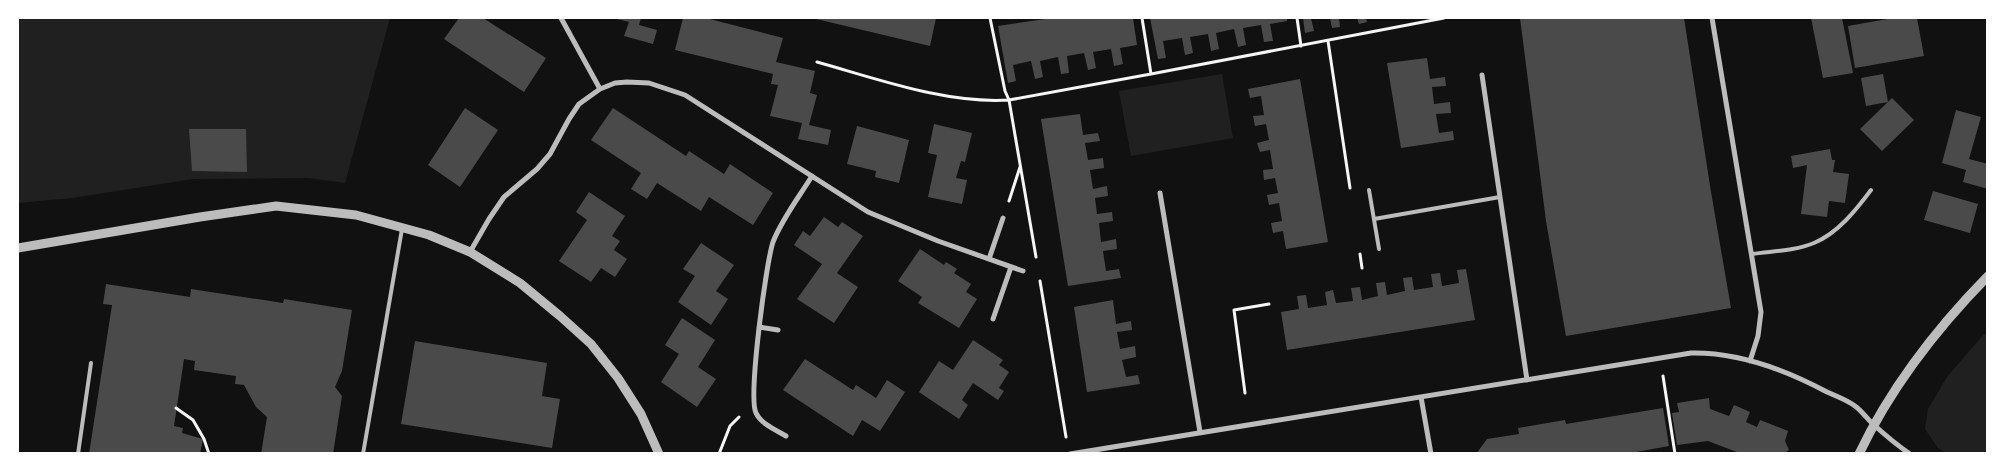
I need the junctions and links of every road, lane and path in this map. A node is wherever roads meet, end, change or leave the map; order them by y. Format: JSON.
{"nodes":[{"id":1,"x":561,"y":18,"type":"edge"},
{"id":2,"x":990,"y":18,"type":"edge"},
{"id":3,"x":1142,"y":18,"type":"edge"},
{"id":4,"x":1297,"y":18,"type":"edge"},
{"id":5,"x":1444,"y":18,"type":"edge"},
{"id":6,"x":1712,"y":18,"type":"edge"},
{"id":7,"x":1328,"y":41,"type":"junction"},
{"id":8,"x":1301,"y":46,"type":"junction"},
{"id":9,"x":817,"y":62,"type":"dead end"},
{"id":10,"x":1151,"y":74,"type":"junction"},
{"id":11,"x":1482,"y":75,"type":"dead end"},
{"id":12,"x":600,"y":89,"type":"junction"},
{"id":13,"x":1009,"y":100,"type":"junction"},
{"id":14,"x":1020,"y":166,"type":"dead end"},
{"id":15,"x":812,"y":176,"type":"junction"},
{"id":16,"x":1369,"y":190,"type":"dead end"},
{"id":17,"x":1871,"y":190,"type":"dead end"},
{"id":18,"x":1350,"y":192,"type":"dead end"},
{"id":19,"x":1160,"y":193,"type":"dead end"},
{"id":20,"x":1500,"y":197,"type":"junction"},
{"id":21,"x":1003,"y":218,"type":"joint"},
{"id":22,"x":1374,"y":220,"type":"junction"},
{"id":23,"x":402,"y":227,"type":"junction"},
{"id":24,"x":18,"y":248,"type":"edge"},
{"id":25,"x":1359,"y":249,"type":"dead end"},
{"id":26,"x":1379,"y":249,"type":"dead end"},
{"id":27,"x":470,"y":252,"type":"junction"},
{"id":28,"x":1752,"y":254,"type":"junction"},
{"id":29,"x":989,"y":259,"type":"junction"},
{"id":30,"x":1011,"y":267,"type":"junction"},
{"id":31,"x":1362,"y":268,"type":"dead end"},
{"id":32,"x":1023,"y":271,"type":"dead end"},
{"id":33,"x":1988,"y":276,"type":"edge"},
{"id":34,"x":1268,"y":304,"type":"dead end"},
{"id":35,"x":993,"y":319,"type":"dead end"},
{"id":36,"x":759,"y":327,"type":"junction"},
{"id":37,"x":778,"y":330,"type":"dead end"},
{"id":38,"x":1660,"y":358,"type":"junction"},
{"id":39,"x":1750,"y":361,"type":"junction"},
{"id":40,"x":92,"y":363,"type":"dead end"},
{"id":41,"x":1527,"y":380,"type":"junction"},
{"id":42,"x":1245,"y":393,"type":"dead end"},
{"id":43,"x":1421,"y":397,"type":"junction"},
{"id":44,"x":754,"y":403,"type":"junction"},
{"id":45,"x":176,"y":408,"type":"dead end"},
{"id":46,"x":1873,"y":424,"type":"junction"},
{"id":47,"x":1200,"y":432,"type":"junction"},
{"id":48,"x":786,"y":436,"type":"dead end"},
{"id":49,"x":78,"y":454,"type":"edge"},
{"id":50,"x":209,"y":454,"type":"edge"},
{"id":51,"x":363,"y":454,"type":"edge"},
{"id":52,"x":660,"y":454,"type":"edge"},
{"id":53,"x":719,"y":454,"type":"edge"},
{"id":54,"x":1070,"y":454,"type":"edge"},
{"id":55,"x":1431,"y":454,"type":"edge"},
{"id":56,"x":1675,"y":454,"type":"edge"},
{"id":57,"x":1859,"y":454,"type":"edge"},
{"id":58,"x":1910,"y":454,"type":"edge"}],
"edges":[{"from":1,"to":12,"type":"street"},
{"from":2,"to":13,"type":"path"},
{"from":3,"to":10,"type":"path"},
{"from":4,"to":8,"type":"path"},
{"from":5,"to":7,"type":"path"},
{"from":6,"to":28,"type":"street"},
{"from":7,"to":8,"type":"path"},
{"from":7,"to":18,"type":"path"},
{"from":8,"to":10,"type":"path"},
{"from":9,"to":13,"type":"path"},
{"from":10,"to":13,"type":"path"},
{"from":11,"to":20,"type":"street"},
{"from":12,"to":15,"type":"street"},
{"from":12,"to":27,"type":"street"},
{"from":14,"to":21,"type":"path"},
{"from":15,"to":29,"type":"street"},
{"from":15,"to":36,"type":"street"},
{"from":16,"to":22,"type":"lane"},
{"from":17,"to":28,"type":"lane"},
{"from":19,"to":47,"type":"street"},
{"from":20,"to":22,"type":"lane"},
{"from":20,"to":41,"type":"street"},
{"from":21,"to":29,"type":"street"},
{"from":22,"to":26,"type":"lane"},
{"from":23,"to":24,"type":"street"},
{"from":23,"to":27,"type":"street"},
{"from":23,"to":51,"type":"lane"},
{"from":25,"to":31,"type":"path"},
{"from":27,"to":52,"type":"street"},
{"from":28,"to":39,"type":"street"},
{"from":29,"to":30,"type":"street"},
{"from":30,"to":32,"type":"street"},
{"from":30,"to":35,"type":"street"},
{"from":33,"to":46,"type":"street"},
{"from":34,"to":42,"type":"path"},
{"from":36,"to":37,"type":"street"},
{"from":36,"to":44,"type":"street"},
{"from":38,"to":39,"type":"street"},
{"from":38,"to":41,"type":"street"},
{"from":38,"to":56,"type":"path"},
{"from":39,"to":46,"type":"street"},
{"from":40,"to":49,"type":"lane"},
{"from":41,"to":43,"type":"street"},
{"from":43,"to":47,"type":"street"},
{"from":43,"to":55,"type":"street"},
{"from":44,"to":48,"type":"street"},
{"from":44,"to":53,"type":"path"},
{"from":45,"to":50,"type":"path"},
{"from":46,"to":57,"type":"street"},
{"from":46,"to":58,"type":"street"},
{"from":47,"to":54,"type":"street"}]}
